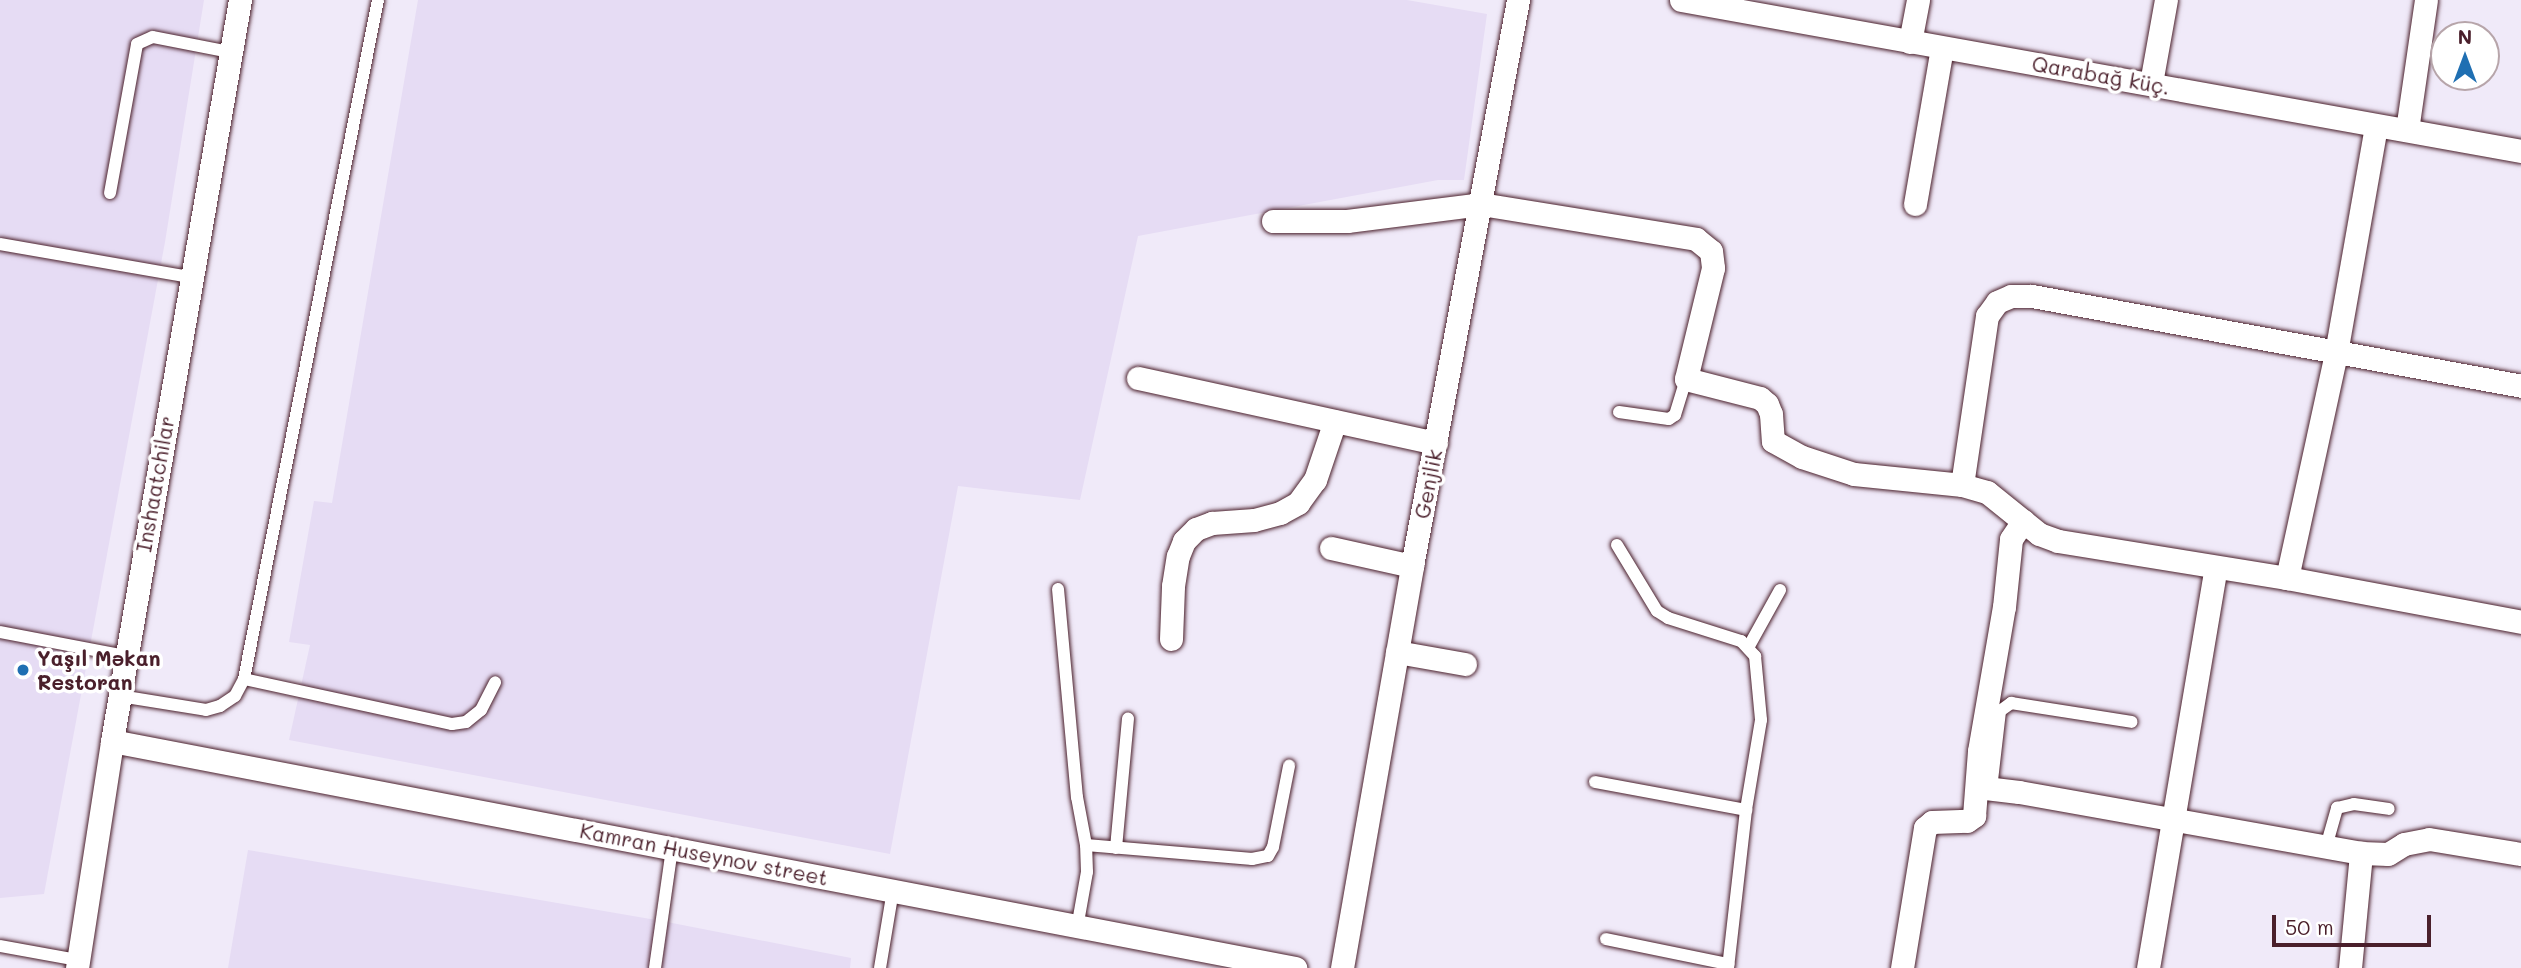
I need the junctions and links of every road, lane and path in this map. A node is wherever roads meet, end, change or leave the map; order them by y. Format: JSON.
{"nodes":[{"id":1,"x":240,"y":0,"type":"edge"},
{"id":2,"x":378,"y":0,"type":"edge"},
{"id":3,"x":1518,"y":0,"type":"edge"},
{"id":4,"x":1681,"y":0,"type":"edge"},
{"id":5,"x":1917,"y":0,"type":"edge"},
{"id":6,"x":2166,"y":0,"type":"edge"},
{"id":7,"x":2426,"y":0,"type":"edge"},
{"id":8,"x":1777,"y":9,"type":"edge"},
{"id":9,"x":1910,"y":42,"type":"junction"},
{"id":10,"x":1942,"y":48,"type":"junction"},
{"id":11,"x":230,"y":52,"type":"junction"},
{"id":12,"x":2151,"y":83,"type":"junction"},
{"id":13,"x":2376,"y":126,"type":"junction"},
{"id":14,"x":2407,"y":130,"type":"junction"},
{"id":15,"x":2521,"y":151,"type":"edge"},
{"id":16,"x":110,"y":193,"type":"dead end"},
{"id":17,"x":1481,"y":204,"type":"junction"},
{"id":18,"x":1915,"y":204,"type":"dead end"},
{"id":19,"x":1273,"y":221,"type":"dead end"},
{"id":20,"x":0,"y":244,"type":"edge"},
{"id":21,"x":190,"y":277,"type":"junction"},
{"id":22,"x":2336,"y":353,"type":"junction"},
{"id":23,"x":1138,"y":379,"type":"dead end"},
{"id":24,"x":1686,"y":379,"type":"junction"},
{"id":25,"x":2521,"y":386,"type":"edge"},
{"id":26,"x":1619,"y":412,"type":"dead end"},
{"id":27,"x":1335,"y":421,"type":"junction"},
{"id":28,"x":1436,"y":443,"type":"junction"},
{"id":29,"x":1962,"y":485,"type":"junction"},
{"id":30,"x":2024,"y":521,"type":"junction"},
{"id":31,"x":1617,"y":545,"type":"dead end"},
{"id":32,"x":1331,"y":548,"type":"dead end"},
{"id":33,"x":1412,"y":566,"type":"junction"},
{"id":34,"x":2216,"y":568,"type":"junction"},
{"id":35,"x":2287,"y":578,"type":"junction"},
{"id":36,"x":1058,"y":589,"type":"dead end"},
{"id":37,"x":1780,"y":590,"type":"dead end"},
{"id":38,"x":2521,"y":621,"type":"edge"},
{"id":39,"x":0,"y":632,"type":"edge"},
{"id":40,"x":1171,"y":639,"type":"dead end"},
{"id":41,"x":1749,"y":646,"type":"junction"},
{"id":42,"x":1397,"y":652,"type":"junction"},
{"id":43,"x":126,"y":656,"type":"junction"},
{"id":44,"x":1465,"y":664,"type":"dead end"},
{"id":45,"x":244,"y":679,"type":"junction"},
{"id":46,"x":495,"y":682,"type":"dead end"},
{"id":47,"x":120,"y":696,"type":"junction"},
{"id":48,"x":1128,"y":719,"type":"dead end"},
{"id":49,"x":2132,"y":722,"type":"dead end"},
{"id":50,"x":112,"y":741,"type":"junction"},
{"id":51,"x":1289,"y":766,"type":"dead end"},
{"id":52,"x":1595,"y":782,"type":"dead end"},
{"id":53,"x":1984,"y":788,"type":"junction"},
{"id":54,"x":2389,"y":809,"type":"dead end"},
{"id":55,"x":1746,"y":810,"type":"junction"},
{"id":56,"x":2174,"y":819,"type":"junction"},
{"id":57,"x":1086,"y":845,"type":"junction"},
{"id":58,"x":2326,"y":847,"type":"junction"},
{"id":59,"x":672,"y":848,"type":"junction"},
{"id":60,"x":1116,"y":848,"type":"junction"},
{"id":61,"x":2361,"y":853,"type":"junction"},
{"id":62,"x":2521,"y":855,"type":"edge"},
{"id":63,"x":893,"y":890,"type":"junction"},
{"id":64,"x":1077,"y":928,"type":"junction"},
{"id":65,"x":1606,"y":939,"type":"dead end"},
{"id":66,"x":0,"y":946,"type":"edge"},
{"id":67,"x":77,"y":964,"type":"edge"},
{"id":68,"x":1728,"y":966,"type":"edge"},
{"id":69,"x":655,"y":968,"type":"edge"},
{"id":70,"x":880,"y":968,"type":"edge"},
{"id":71,"x":1295,"y":968,"type":"edge"},
{"id":72,"x":1342,"y":968,"type":"edge"},
{"id":73,"x":1902,"y":968,"type":"edge"},
{"id":74,"x":2148,"y":968,"type":"edge"},
{"id":75,"x":2350,"y":968,"type":"edge"}],
"edges":[{"from":1,"to":11,"type":"street","name":"Inshaatchilar"},
{"from":2,"to":45,"type":"lane"},
{"from":3,"to":17,"type":"street","name":"Genjlik"},
{"from":4,"to":8,"type":"street","name":"Qarabağ küç."},
{"from":5,"to":9,"type":"street"},
{"from":6,"to":12,"type":"street"},
{"from":7,"to":14,"type":"street"},
{"from":8,"to":9,"type":"street","name":"Qarabağ küç."},
{"from":9,"to":10,"type":"street","name":"Qarabağ küç."},
{"from":10,"to":12,"type":"street","name":"Qarabağ küç."},
{"from":10,"to":18,"type":"street"},
{"from":11,"to":16,"type":"lane"},
{"from":11,"to":21,"type":"street","name":"Inshaatchilar"},
{"from":12,"to":13,"type":"street","name":"Qarabağ küç."},
{"from":13,"to":14,"type":"street","name":"Qarabağ küç."},
{"from":13,"to":22,"type":"street"},
{"from":14,"to":15,"type":"street","name":"Qarabağ küç."},
{"from":17,"to":19,"type":"street"},
{"from":17,"to":24,"type":"street"},
{"from":17,"to":28,"type":"street","name":"Genjlik"},
{"from":20,"to":21,"type":"lane"},
{"from":21,"to":43,"type":"street","name":"Inshaatchilar"},
{"from":22,"to":25,"type":"street"},
{"from":22,"to":29,"type":"street"},
{"from":22,"to":35,"type":"street"},
{"from":23,"to":27,"type":"street"},
{"from":24,"to":26,"type":"lane"},
{"from":24,"to":29,"type":"street"},
{"from":27,"to":28,"type":"street"},
{"from":27,"to":40,"type":"street"},
{"from":28,"to":33,"type":"street","name":"Genjlik"},
{"from":29,"to":30,"type":"street"},
{"from":30,"to":34,"type":"street"},
{"from":30,"to":53,"type":"street"},
{"from":31,"to":41,"type":"lane"},
{"from":32,"to":33,"type":"street"},
{"from":33,"to":42,"type":"street","name":"Genjlik"},
{"from":34,"to":35,"type":"street"},
{"from":34,"to":56,"type":"street"},
{"from":35,"to":38,"type":"street"},
{"from":36,"to":57,"type":"lane"},
{"from":37,"to":41,"type":"lane"},
{"from":39,"to":43,"type":"lane"},
{"from":41,"to":55,"type":"lane"},
{"from":42,"to":44,"type":"street"},
{"from":42,"to":72,"type":"street","name":"Genjlik"},
{"from":43,"to":47,"type":"street","name":"Inshaatchilar"},
{"from":45,"to":46,"type":"lane"},
{"from":45,"to":47,"type":"lane"},
{"from":47,"to":50,"type":"street","name":"Inshaatchilar"},
{"from":48,"to":60,"type":"lane"},
{"from":49,"to":53,"type":"lane"},
{"from":50,"to":59,"type":"street","name":"Kamran Huseynov street"},
{"from":50,"to":67,"type":"street","name":"Inshaatchilar"},
{"from":51,"to":60,"type":"lane"},
{"from":52,"to":55,"type":"lane"},
{"from":53,"to":56,"type":"street"},
{"from":53,"to":73,"type":"street"},
{"from":54,"to":58,"type":"lane"},
{"from":55,"to":68,"type":"lane"},
{"from":56,"to":58,"type":"street"},
{"from":56,"to":74,"type":"street"},
{"from":57,"to":60,"type":"lane"},
{"from":57,"to":64,"type":"lane"},
{"from":58,"to":61,"type":"street"},
{"from":59,"to":63,"type":"street","name":"Kamran Huseynov street"},
{"from":59,"to":69,"type":"lane"},
{"from":61,"to":62,"type":"street"},
{"from":61,"to":75,"type":"street"},
{"from":63,"to":64,"type":"street","name":"Kamran Huseynov street"},
{"from":63,"to":70,"type":"lane"},
{"from":64,"to":71,"type":"street","name":"Kamran Huseynov street"},
{"from":65,"to":68,"type":"lane"},
{"from":66,"to":67,"type":"lane"}]}
